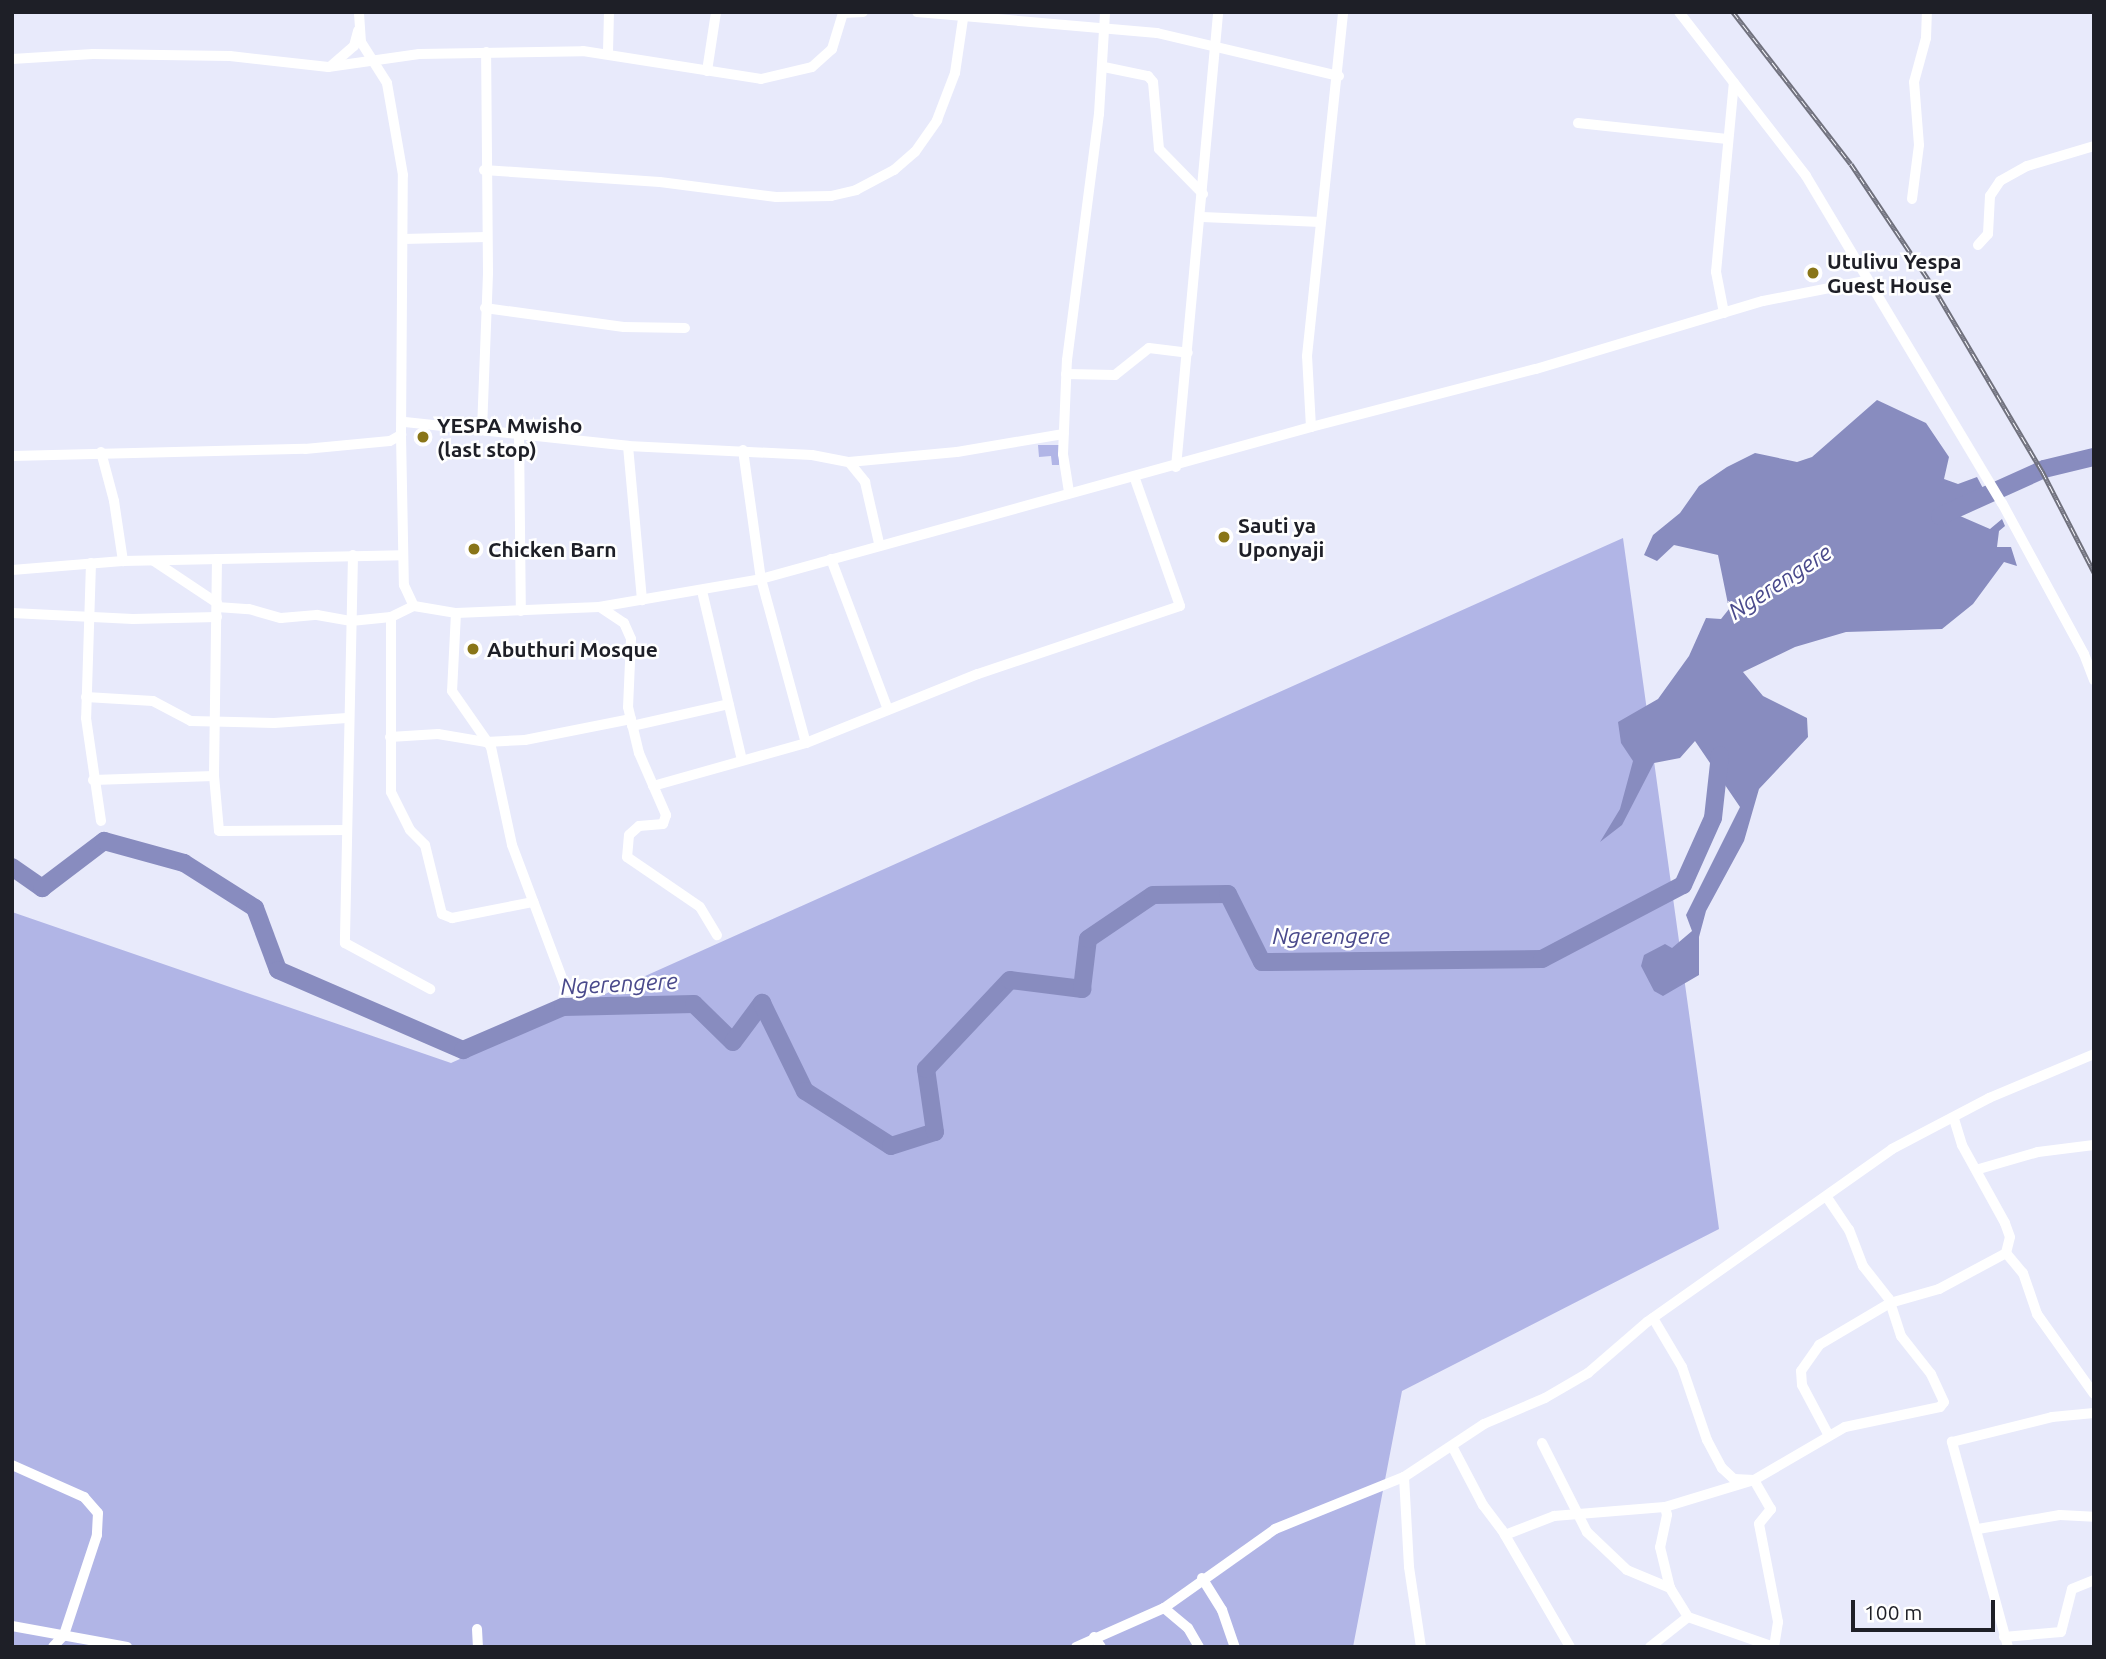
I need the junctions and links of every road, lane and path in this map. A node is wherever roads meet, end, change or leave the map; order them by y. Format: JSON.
{"nodes":[{"id":1,"x":359,"y":12,"type":"edge"},
{"id":2,"x":609,"y":12,"type":"edge"},
{"id":3,"x":716,"y":12,"type":"edge"},
{"id":4,"x":863,"y":12,"type":"edge"},
{"id":5,"x":917,"y":12,"type":"edge"},
{"id":6,"x":1105,"y":12,"type":"edge"},
{"id":7,"x":1218,"y":12,"type":"edge"},
{"id":8,"x":1343,"y":12,"type":"edge"},
{"id":9,"x":1679,"y":12,"type":"edge"},
{"id":10,"x":1927,"y":12,"type":"edge"},
{"id":11,"x":843,"y":13,"type":"edge"},
{"id":12,"x":964,"y":15,"type":"edge"},
{"id":13,"x":1103,"y":28,"type":"junction"},
{"id":14,"x":359,"y":31,"type":"junction"},
{"id":15,"x":1214,"y":44,"type":"junction"},
{"id":16,"x":486,"y":52,"type":"junction"},
{"id":17,"x":608,"y":52,"type":"junction"},
{"id":18,"x":12,"y":59,"type":"edge"},
{"id":19,"x":376,"y":61,"type":"junction"},
{"id":20,"x":328,"y":67,"type":"junction"},
{"id":21,"x":1104,"y":67,"type":"junction"},
{"id":22,"x":707,"y":71,"type":"junction"},
{"id":23,"x":1339,"y":76,"type":"junction"},
{"id":24,"x":1734,"y":83,"type":"junction"},
{"id":25,"x":1578,"y":123,"type":"dead end"},
{"id":26,"x":1727,"y":139,"type":"junction"},
{"id":27,"x":2094,"y":146,"type":"edge"},
{"id":28,"x":484,"y":170,"type":"junction"},
{"id":29,"x":1203,"y":194,"type":"junction"},
{"id":30,"x":1912,"y":199,"type":"dead end"},
{"id":31,"x":1202,"y":217,"type":"junction"},
{"id":32,"x":1320,"y":222,"type":"junction"},
{"id":33,"x":487,"y":237,"type":"junction"},
{"id":34,"x":403,"y":239,"type":"junction"},
{"id":35,"x":1978,"y":245,"type":"dead end"},
{"id":36,"x":1865,"y":281,"type":"junction"},
{"id":37,"x":485,"y":309,"type":"junction"},
{"id":38,"x":1724,"y":313,"type":"junction"},
{"id":39,"x":685,"y":328,"type":"dead end"},
{"id":40,"x":1188,"y":353,"type":"junction"},
{"id":41,"x":1066,"y":374,"type":"junction"},
{"id":42,"x":405,"y":422,"type":"junction"},
{"id":43,"x":1311,"y":426,"type":"junction"},
{"id":44,"x":482,"y":430,"type":"junction"},
{"id":45,"x":519,"y":434,"type":"junction"},
{"id":46,"x":1063,"y":434,"type":"junction"},
{"id":47,"x":401,"y":435,"type":"junction"},
{"id":48,"x":628,"y":446,"type":"junction"},
{"id":49,"x":743,"y":450,"type":"junction"},
{"id":50,"x":101,"y":452,"type":"junction"},
{"id":51,"x":12,"y":456,"type":"edge"},
{"id":52,"x":849,"y":462,"type":"junction"},
{"id":53,"x":1176,"y":467,"type":"junction"},
{"id":54,"x":1135,"y":479,"type":"junction"},
{"id":55,"x":1069,"y":492,"type":"junction"},
{"id":56,"x":879,"y":543,"type":"junction"},
{"id":57,"x":353,"y":555,"type":"junction"},
{"id":58,"x":403,"y":555,"type":"junction"},
{"id":59,"x":217,"y":559,"type":"junction"},
{"id":60,"x":831,"y":559,"type":"junction"},
{"id":61,"x":123,"y":561,"type":"junction"},
{"id":62,"x":153,"y":561,"type":"junction"},
{"id":63,"x":91,"y":563,"type":"junction"},
{"id":64,"x":12,"y":570,"type":"edge"},
{"id":65,"x":761,"y":579,"type":"junction"},
{"id":66,"x":702,"y":591,"type":"junction"},
{"id":67,"x":642,"y":600,"type":"junction"},
{"id":68,"x":414,"y":606,"type":"junction"},
{"id":69,"x":599,"y":607,"type":"junction"},
{"id":70,"x":217,"y":609,"type":"junction"},
{"id":71,"x":521,"y":611,"type":"junction"},
{"id":72,"x":12,"y":613,"type":"edge"},
{"id":73,"x":456,"y":613,"type":"junction"},
{"id":74,"x":391,"y":617,"type":"junction"},
{"id":75,"x":90,"y":618,"type":"junction"},
{"id":76,"x":351,"y":621,"type":"junction"},
{"id":77,"x":2094,"y":680,"type":"edge"},
{"id":78,"x":86,"y":697,"type":"junction"},
{"id":79,"x":729,"y":704,"type":"junction"},
{"id":80,"x":888,"y":710,"type":"junction"},
{"id":81,"x":347,"y":718,"type":"junction"},
{"id":82,"x":217,"y":723,"type":"junction"},
{"id":83,"x":631,"y":723,"type":"junction"},
{"id":84,"x":390,"y":737,"type":"junction"},
{"id":85,"x":486,"y":742,"type":"junction"},
{"id":86,"x":806,"y":743,"type":"junction"},
{"id":87,"x":743,"y":760,"type":"junction"},
{"id":88,"x":214,"y":776,"type":"junction"},
{"id":89,"x":93,"y":779,"type":"junction"},
{"id":90,"x":653,"y":786,"type":"junction"},
{"id":91,"x":100,"y":821,"type":"dead end"},
{"id":92,"x":346,"y":830,"type":"junction"},
{"id":93,"x":533,"y":902,"type":"junction"},
{"id":94,"x":717,"y":936,"type":"dead end"},
{"id":95,"x":430,"y":989,"type":"dead end"},
{"id":96,"x":567,"y":991,"type":"dead end"},
{"id":97,"x":2094,"y":1054,"type":"edge"},
{"id":98,"x":1954,"y":1118,"type":"junction"},
{"id":99,"x":2094,"y":1145,"type":"edge"},
{"id":100,"x":1979,"y":1169,"type":"junction"},
{"id":101,"x":1827,"y":1197,"type":"junction"},
{"id":102,"x":2006,"y":1253,"type":"junction"},
{"id":103,"x":1890,"y":1303,"type":"junction"},
{"id":104,"x":1653,"y":1318,"type":"junction"},
{"id":105,"x":2094,"y":1394,"type":"edge"},
{"id":106,"x":2094,"y":1413,"type":"edge"},
{"id":107,"x":1828,"y":1434,"type":"junction"},
{"id":108,"x":1542,"y":1443,"type":"dead end"},
{"id":109,"x":1452,"y":1446,"type":"junction"},
{"id":110,"x":12,"y":1465,"type":"edge"},
{"id":111,"x":1404,"y":1477,"type":"junction"},
{"id":112,"x":1754,"y":1480,"type":"junction"},
{"id":113,"x":1665,"y":1507,"type":"junction"},
{"id":114,"x":1579,"y":1515,"type":"junction"},
{"id":115,"x":2094,"y":1517,"type":"edge"},
{"id":116,"x":1978,"y":1529,"type":"junction"},
{"id":117,"x":1505,"y":1535,"type":"junction"},
{"id":118,"x":1202,"y":1578,"type":"junction"},
{"id":119,"x":2094,"y":1580,"type":"edge"},
{"id":120,"x":1670,"y":1588,"type":"junction"},
{"id":121,"x":1164,"y":1608,"type":"junction"},
{"id":122,"x":1688,"y":1617,"type":"junction"},
{"id":123,"x":12,"y":1626,"type":"edge"},
{"id":124,"x":477,"y":1629,"type":"dead end"},
{"id":125,"x":64,"y":1635,"type":"junction"},
{"id":126,"x":2006,"y":1642,"type":"edge"},
{"id":127,"x":1098,"y":1643,"type":"edge"},
{"id":128,"x":1774,"y":1646,"type":"edge"},
{"id":129,"x":53,"y":1647,"type":"edge"},
{"id":130,"x":127,"y":1647,"type":"edge"},
{"id":131,"x":478,"y":1647,"type":"edge"},
{"id":132,"x":1076,"y":1647,"type":"edge"},
{"id":133,"x":1199,"y":1647,"type":"edge"},
{"id":134,"x":1235,"y":1647,"type":"edge"},
{"id":135,"x":1421,"y":1647,"type":"edge"},
{"id":136,"x":1570,"y":1647,"type":"edge"},
{"id":137,"x":1650,"y":1647,"type":"edge"}],
"edges":[{"from":1,"to":14,"type":"street"},
{"from":2,"to":17,"type":"street"},
{"from":3,"to":22,"type":"street"},
{"from":4,"to":11,"type":"street"},
{"from":5,"to":12,"type":"street"},
{"from":6,"to":13,"type":"street"},
{"from":7,"to":15,"type":"street"},
{"from":8,"to":23,"type":"street"},
{"from":9,"to":24,"type":"street"},
{"from":10,"to":30,"type":"street"},
{"from":11,"to":22,"type":"street"},
{"from":12,"to":13,"type":"street"},
{"from":12,"to":28,"type":"street"},
{"from":13,"to":15,"type":"street"},
{"from":13,"to":21,"type":"street"},
{"from":14,"to":19,"type":"street"},
{"from":14,"to":20,"type":"street"},
{"from":15,"to":23,"type":"street"},
{"from":15,"to":29,"type":"street"},
{"from":16,"to":17,"type":"street"},
{"from":16,"to":19,"type":"street"},
{"from":16,"to":28,"type":"street"},
{"from":17,"to":22,"type":"street"},
{"from":18,"to":20,"type":"street"},
{"from":19,"to":20,"type":"street"},
{"from":19,"to":34,"type":"street"},
{"from":21,"to":29,"type":"street"},
{"from":21,"to":41,"type":"street"},
{"from":23,"to":32,"type":"street"},
{"from":24,"to":26,"type":"street"},
{"from":24,"to":36,"type":"street"},
{"from":25,"to":26,"type":"street"},
{"from":26,"to":38,"type":"street"},
{"from":27,"to":35,"type":"street"},
{"from":28,"to":33,"type":"street"},
{"from":29,"to":31,"type":"street"},
{"from":31,"to":32,"type":"street"},
{"from":31,"to":40,"type":"street"},
{"from":32,"to":43,"type":"street"},
{"from":33,"to":34,"type":"street"},
{"from":33,"to":37,"type":"street"},
{"from":34,"to":42,"type":"street"},
{"from":36,"to":38,"type":"street"},
{"from":36,"to":77,"type":"street"},
{"from":37,"to":39,"type":"street"},
{"from":37,"to":44,"type":"street"},
{"from":38,"to":43,"type":"street"},
{"from":40,"to":41,"type":"street"},
{"from":40,"to":53,"type":"street"},
{"from":41,"to":46,"type":"street"},
{"from":42,"to":44,"type":"street"},
{"from":42,"to":47,"type":"street"},
{"from":43,"to":53,"type":"street"},
{"from":44,"to":45,"type":"street"},
{"from":45,"to":48,"type":"street"},
{"from":45,"to":71,"type":"street"},
{"from":46,"to":52,"type":"street"},
{"from":46,"to":55,"type":"street"},
{"from":47,"to":50,"type":"street"},
{"from":47,"to":58,"type":"street"},
{"from":48,"to":49,"type":"street"},
{"from":48,"to":67,"type":"street"},
{"from":49,"to":52,"type":"street"},
{"from":49,"to":65,"type":"street"},
{"from":50,"to":51,"type":"street"},
{"from":50,"to":61,"type":"street"},
{"from":52,"to":56,"type":"street"},
{"from":53,"to":54,"type":"street"},
{"from":54,"to":55,"type":"street"},
{"from":54,"to":80,"type":"street"},
{"from":55,"to":56,"type":"street"},
{"from":56,"to":60,"type":"street"},
{"from":57,"to":58,"type":"street"},
{"from":57,"to":59,"type":"street"},
{"from":57,"to":76,"type":"street"},
{"from":58,"to":68,"type":"street"},
{"from":59,"to":62,"type":"street"},
{"from":59,"to":70,"type":"street"},
{"from":60,"to":65,"type":"street"},
{"from":60,"to":80,"type":"street"},
{"from":61,"to":62,"type":"street"},
{"from":61,"to":63,"type":"street"},
{"from":62,"to":70,"type":"street"},
{"from":63,"to":64,"type":"street"},
{"from":63,"to":75,"type":"street"},
{"from":65,"to":66,"type":"street"},
{"from":65,"to":86,"type":"street"},
{"from":66,"to":67,"type":"street"},
{"from":66,"to":79,"type":"street"},
{"from":67,"to":69,"type":"street"},
{"from":68,"to":73,"type":"street"},
{"from":68,"to":74,"type":"street"},
{"from":69,"to":71,"type":"street"},
{"from":69,"to":83,"type":"street"},
{"from":70,"to":75,"type":"street"},
{"from":70,"to":76,"type":"street"},
{"from":70,"to":82,"type":"street"},
{"from":71,"to":73,"type":"street"},
{"from":72,"to":75,"type":"street"},
{"from":73,"to":85,"type":"street"},
{"from":74,"to":76,"type":"street"},
{"from":74,"to":84,"type":"street"},
{"from":75,"to":78,"type":"street"},
{"from":76,"to":81,"type":"street"},
{"from":78,"to":82,"type":"street"},
{"from":78,"to":89,"type":"street"},
{"from":79,"to":83,"type":"street"},
{"from":79,"to":87,"type":"street"},
{"from":80,"to":86,"type":"street"},
{"from":81,"to":82,"type":"street"},
{"from":81,"to":92,"type":"street"},
{"from":82,"to":88,"type":"street"},
{"from":83,"to":85,"type":"street"},
{"from":83,"to":90,"type":"street"},
{"from":84,"to":85,"type":"street"},
{"from":84,"to":93,"type":"street"},
{"from":85,"to":93,"type":"street"},
{"from":86,"to":87,"type":"street"},
{"from":87,"to":90,"type":"street"},
{"from":88,"to":89,"type":"street"},
{"from":88,"to":92,"type":"street"},
{"from":89,"to":91,"type":"street"},
{"from":90,"to":94,"type":"street"},
{"from":92,"to":95,"type":"street"},
{"from":93,"to":96,"type":"street"},
{"from":97,"to":98,"type":"street"},
{"from":98,"to":100,"type":"street"},
{"from":98,"to":101,"type":"street"},
{"from":99,"to":100,"type":"street"},
{"from":100,"to":102,"type":"street"},
{"from":101,"to":103,"type":"street"},
{"from":101,"to":104,"type":"street"},
{"from":102,"to":103,"type":"street"},
{"from":102,"to":105,"type":"street"},
{"from":103,"to":107,"type":"street"},
{"from":103,"to":107,"type":"street"},
{"from":104,"to":109,"type":"street"},
{"from":104,"to":112,"type":"street"},
{"from":106,"to":116,"type":"street"},
{"from":107,"to":112,"type":"street"},
{"from":108,"to":114,"type":"street"},
{"from":109,"to":111,"type":"street"},
{"from":109,"to":117,"type":"street"},
{"from":110,"to":125,"type":"street"},
{"from":111,"to":118,"type":"street"},
{"from":111,"to":135,"type":"street"},
{"from":112,"to":113,"type":"street"},
{"from":112,"to":128,"type":"street"},
{"from":113,"to":114,"type":"street"},
{"from":113,"to":120,"type":"street"},
{"from":114,"to":117,"type":"street"},
{"from":114,"to":120,"type":"street"},
{"from":115,"to":116,"type":"street"},
{"from":116,"to":126,"type":"street"},
{"from":117,"to":136,"type":"street"},
{"from":118,"to":121,"type":"street"},
{"from":118,"to":134,"type":"street"},
{"from":119,"to":126,"type":"street"},
{"from":120,"to":122,"type":"street"},
{"from":121,"to":127,"type":"street"},
{"from":121,"to":133,"type":"street"},
{"from":122,"to":128,"type":"street"},
{"from":122,"to":137,"type":"street"},
{"from":123,"to":125,"type":"street"},
{"from":124,"to":131,"type":"street"},
{"from":125,"to":129,"type":"street"},
{"from":125,"to":130,"type":"street"},
{"from":127,"to":132,"type":"street"}]}
